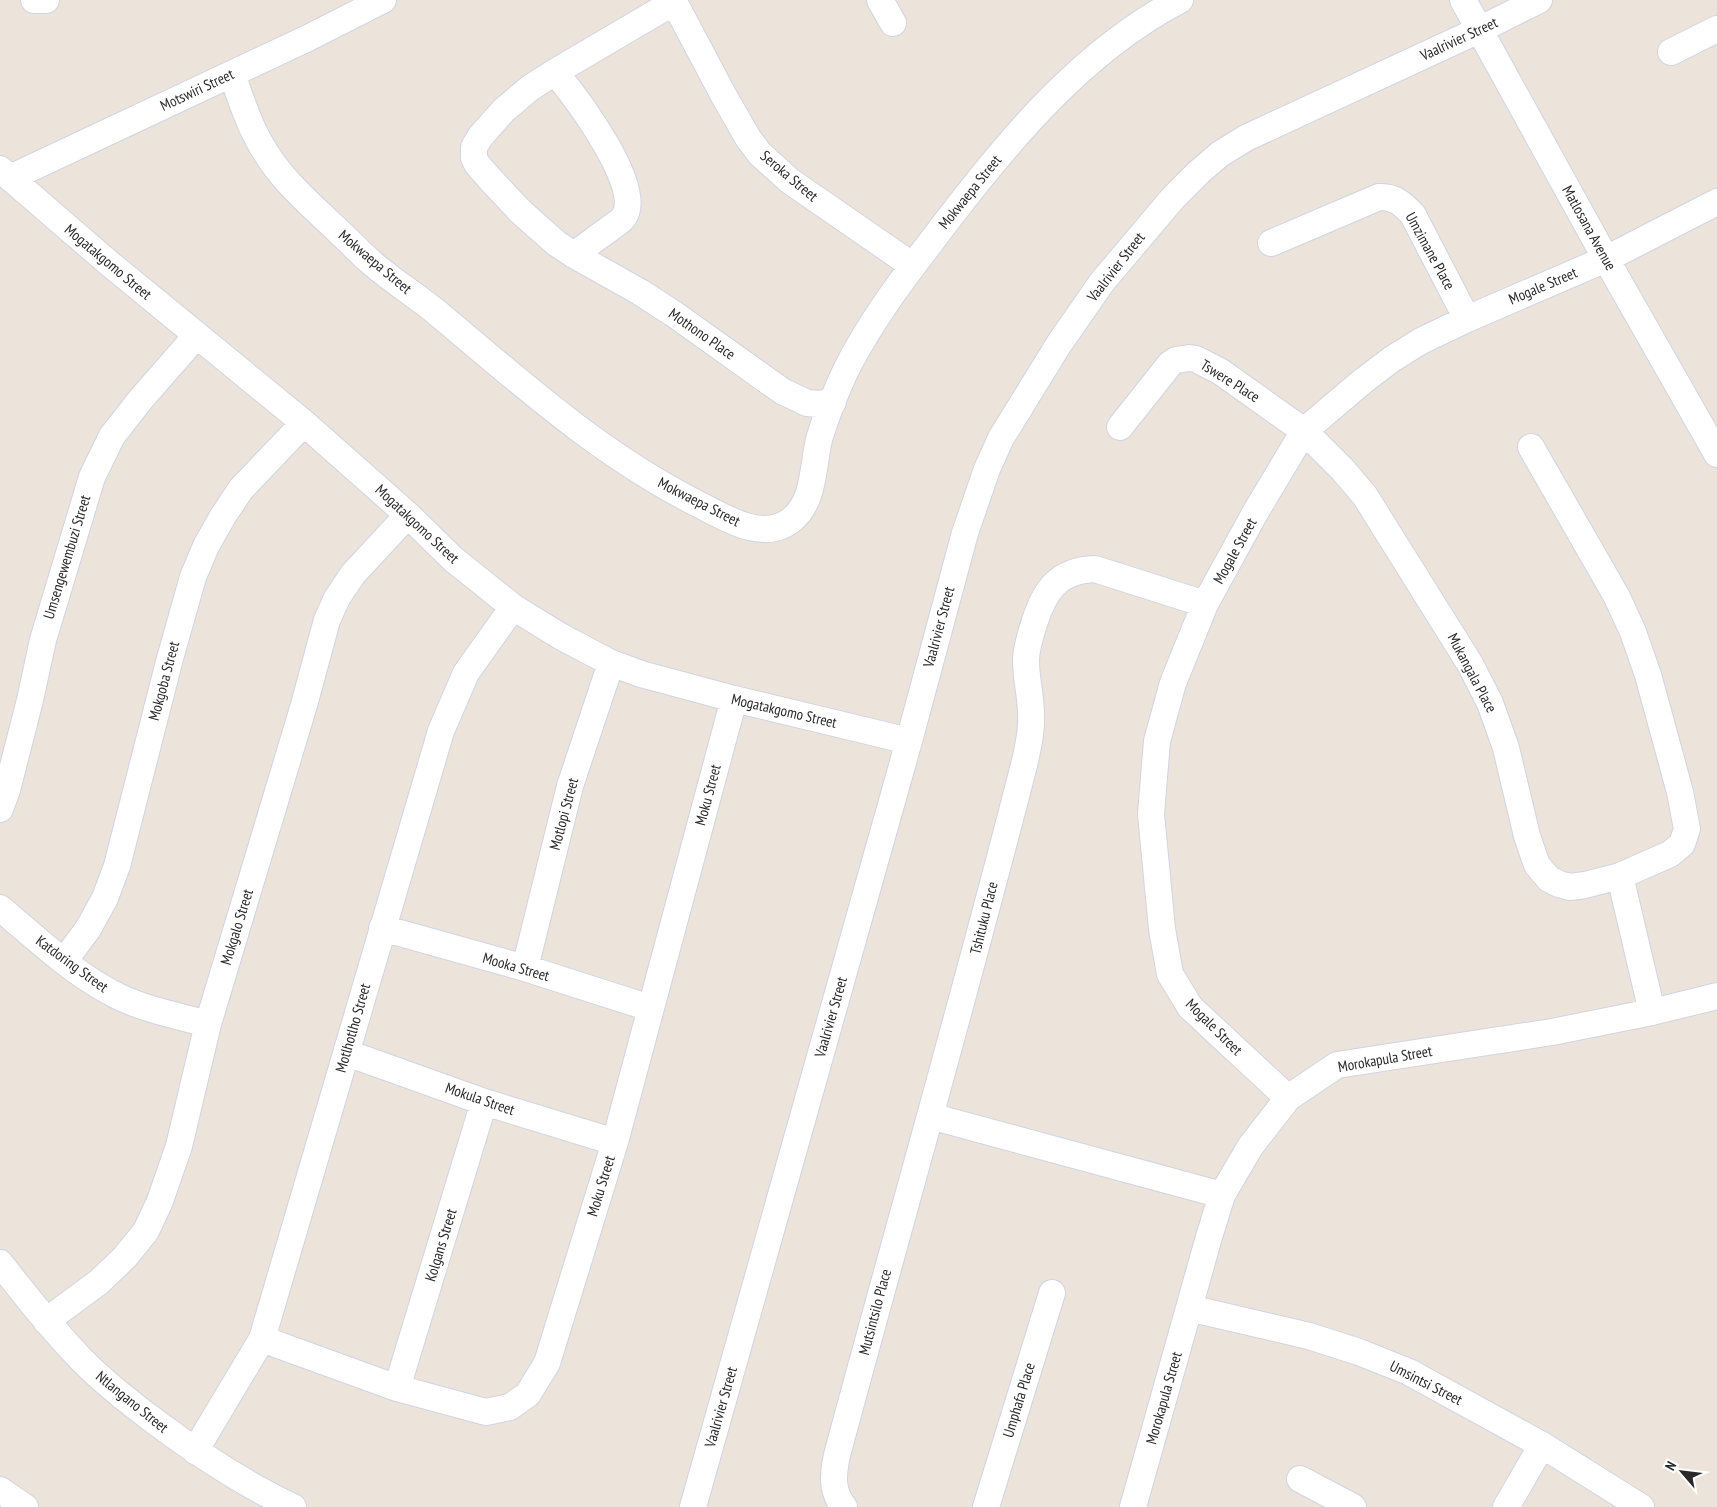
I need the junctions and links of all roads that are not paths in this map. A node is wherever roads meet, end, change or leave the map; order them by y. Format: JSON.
{"nodes":[{"id":1,"x":34,"y":0,"type":"edge"},
{"id":2,"x":46,"y":0,"type":"edge"},
{"id":3,"x":383,"y":0,"type":"edge"},
{"id":4,"x":880,"y":0,"type":"edge"},
{"id":5,"x":1180,"y":0,"type":"edge"},
{"id":6,"x":1463,"y":0,"type":"edge"},
{"id":7,"x":1539,"y":0,"type":"edge"},
{"id":8,"x":673,"y":1,"type":"edge"},
{"id":9,"x":893,"y":23,"type":"dead end"},
{"id":10,"x":1717,"y":29,"type":"edge"},
{"id":11,"x":1479,"y":30,"type":"junction"},
{"id":12,"x":1671,"y":52,"type":"dead end"},
{"id":13,"x":555,"y":72,"type":"junction"},
{"id":14,"x":232,"y":74,"type":"junction"},
{"id":15,"x":5,"y":174,"type":"edge"},
{"id":16,"x":1717,"y":202,"type":"edge"},
{"id":17,"x":1271,"y":243,"type":"dead end"},
{"id":18,"x":574,"y":255,"type":"junction"},
{"id":19,"x":1606,"y":259,"type":"junction"},
{"id":20,"x":912,"y":266,"type":"junction"},
{"id":21,"x":1467,"y":319,"type":"junction"},
{"id":22,"x":197,"y":334,"type":"junction"},
{"id":23,"x":833,"y":402,"type":"junction"},
{"id":24,"x":304,"y":423,"type":"junction"},
{"id":25,"x":1120,"y":427,"type":"dead end"},
{"id":26,"x":1304,"y":431,"type":"junction"},
{"id":27,"x":1532,"y":447,"type":"dead end"},
{"id":28,"x":1717,"y":454,"type":"edge"},
{"id":29,"x":408,"y":515,"type":"junction"},
{"id":30,"x":1205,"y":604,"type":"junction"},
{"id":31,"x":513,"y":606,"type":"junction"},
{"id":32,"x":611,"y":663,"type":"junction"},
{"id":33,"x":734,"y":699,"type":"junction"},
{"id":34,"x":908,"y":741,"type":"junction"},
{"id":35,"x":0,"y":810,"type":"edge"},
{"id":36,"x":1620,"y":876,"type":"junction"},
{"id":37,"x":0,"y":908,"type":"edge"},
{"id":38,"x":382,"y":928,"type":"junction"},
{"id":39,"x":64,"y":961,"type":"junction"},
{"id":40,"x":525,"y":968,"type":"junction"},
{"id":41,"x":1717,"y":996,"type":"edge"},
{"id":42,"x":650,"y":1008,"type":"junction"},
{"id":43,"x":1652,"y":1012,"type":"junction"},
{"id":44,"x":208,"y":1024,"type":"junction"},
{"id":45,"x":347,"y":1053,"type":"junction"},
{"id":46,"x":1288,"y":1098,"type":"junction"},
{"id":47,"x":484,"y":1102,"type":"junction"},
{"id":48,"x":930,"y":1116,"type":"junction"},
{"id":49,"x":615,"y":1142,"type":"junction"},
{"id":50,"x":1222,"y":1195,"type":"junction"},
{"id":51,"x":0,"y":1263,"type":"edge"},
{"id":52,"x":1052,"y":1293,"type":"dead end"},
{"id":53,"x":1189,"y":1308,"type":"junction"},
{"id":54,"x":46,"y":1321,"type":"junction"},
{"id":55,"x":262,"y":1339,"type":"junction"},
{"id":56,"x":397,"y":1388,"type":"junction"},
{"id":57,"x":1542,"y":1445,"type":"junction"},
{"id":58,"x":195,"y":1451,"type":"junction"},
{"id":59,"x":1300,"y":1478,"type":"dead end"},
{"id":60,"x":0,"y":1490,"type":"edge"},
{"id":61,"x":25,"y":1507,"type":"edge"},
{"id":62,"x":293,"y":1507,"type":"edge"},
{"id":63,"x":693,"y":1507,"type":"edge"},
{"id":64,"x":844,"y":1507,"type":"edge"},
{"id":65,"x":986,"y":1507,"type":"edge"},
{"id":66,"x":1133,"y":1507,"type":"edge"},
{"id":67,"x":1353,"y":1507,"type":"edge"},
{"id":68,"x":1506,"y":1507,"type":"edge"},
{"id":69,"x":1641,"y":1507,"type":"edge"}],
"edges":[{"from":1,"to":2,"type":"street"},
{"from":3,"to":14,"type":"street","name":"Motswiri Street"},
{"from":4,"to":9,"type":"street"},
{"from":5,"to":20,"type":"street","name":"Mokwaepa Street"},
{"from":6,"to":11,"type":"street","name":"Matlosana Avenue"},
{"from":7,"to":11,"type":"street","name":"Vaalrivier Street"},
{"from":8,"to":13,"type":"street","name":"Mothono Place"},
{"from":8,"to":20,"type":"street","name":"Seroka Street"},
{"from":10,"to":12,"type":"street"},
{"from":11,"to":19,"type":"street","name":"Matlosana Avenue"},
{"from":11,"to":34,"type":"street","name":"Vaalrivier Street"},
{"from":13,"to":18,"type":"street"},
{"from":13,"to":18,"type":"street","name":"Mothono Place"},
{"from":14,"to":15,"type":"street","name":"Motswiri Street"},
{"from":14,"to":23,"type":"street","name":"Mokwaepa Street"},
{"from":15,"to":22,"type":"street","name":"Mogatakgomo Street"},
{"from":16,"to":19,"type":"street","name":"Mogale Street"},
{"from":17,"to":21,"type":"street","name":"Umzimane Place"},
{"from":18,"to":23,"type":"street","name":"Mothono Place"},
{"from":19,"to":21,"type":"street","name":"Mogale Street"},
{"from":19,"to":28,"type":"street","name":"Matlosana Avenue"},
{"from":20,"to":23,"type":"street","name":"Mokwaepa Street"},
{"from":21,"to":26,"type":"street","name":"Mogale Street"},
{"from":22,"to":24,"type":"street","name":"Mogatakgomo Street"},
{"from":22,"to":35,"type":"street","name":"Umsengewembuzi Street"},
{"from":24,"to":29,"type":"street","name":"Mogatakgomo Street"},
{"from":24,"to":39,"type":"street","name":"Mokgoba Street"},
{"from":25,"to":26,"type":"street","name":"Tswere Place"},
{"from":26,"to":30,"type":"street","name":"Mogale Street"},
{"from":26,"to":36,"type":"street","name":"Mukangala Place"},
{"from":27,"to":36,"type":"street","name":"Mukangala Place"},
{"from":29,"to":31,"type":"street","name":"Mogatakgomo Street"},
{"from":29,"to":44,"type":"street","name":"Mokgalo Street"},
{"from":30,"to":46,"type":"street","name":"Mogale Street"},
{"from":30,"to":48,"type":"street","name":"Tshituku Place"},
{"from":31,"to":32,"type":"street","name":"Mogatakgomo Street"},
{"from":31,"to":38,"type":"street","name":"Motlhotlho Street"},
{"from":32,"to":33,"type":"street","name":"Mogatakgomo Street"},
{"from":32,"to":40,"type":"street","name":"Motlopi Street"},
{"from":33,"to":34,"type":"street","name":"Mogatakgomo Street"},
{"from":33,"to":42,"type":"street","name":"Moku Street"},
{"from":34,"to":63,"type":"street","name":"Vaalrivier Street"},
{"from":36,"to":43,"type":"street"},
{"from":37,"to":39,"type":"street","name":"Katdoring Street"},
{"from":38,"to":40,"type":"street","name":"Mooka Street"},
{"from":38,"to":45,"type":"street","name":"Motlhotlho Street"},
{"from":39,"to":44,"type":"street","name":"Katdoring Street"},
{"from":40,"to":42,"type":"street","name":"Mooka Street"},
{"from":41,"to":43,"type":"street","name":"Morokapula Street"},
{"from":42,"to":49,"type":"street","name":"Moku Street"},
{"from":43,"to":46,"type":"street","name":"Morokapula Street"},
{"from":44,"to":54,"type":"street","name":"Mokgalo Street"},
{"from":45,"to":47,"type":"street","name":"Mokula Street"},
{"from":45,"to":55,"type":"street","name":"Motlhotlho Street"},
{"from":46,"to":50,"type":"street","name":"Morokapula Street"},
{"from":47,"to":49,"type":"street","name":"Mokula Street"},
{"from":47,"to":56,"type":"street","name":"Kolgans Street"},
{"from":48,"to":50,"type":"street"},
{"from":48,"to":64,"type":"street","name":"Mutsintsilo Place"},
{"from":49,"to":56,"type":"street","name":"Moku Street"},
{"from":50,"to":53,"type":"street","name":"Morokapula Street"},
{"from":51,"to":54,"type":"street","name":"Ntlangano Street"},
{"from":52,"to":65,"type":"street","name":"Umphafa Place"},
{"from":53,"to":57,"type":"street","name":"Umsintsi Street"},
{"from":53,"to":66,"type":"street","name":"Morokapula Street"},
{"from":54,"to":58,"type":"street","name":"Ntlangano Street"},
{"from":55,"to":56,"type":"street","name":"Moku Street"},
{"from":55,"to":58,"type":"street","name":"Motlhotlho Street"},
{"from":57,"to":68,"type":"street"},
{"from":57,"to":69,"type":"street","name":"Umsintsi Street"},
{"from":58,"to":62,"type":"street","name":"Ntlangano Street"},
{"from":59,"to":67,"type":"street"},
{"from":60,"to":61,"type":"street"}]}
